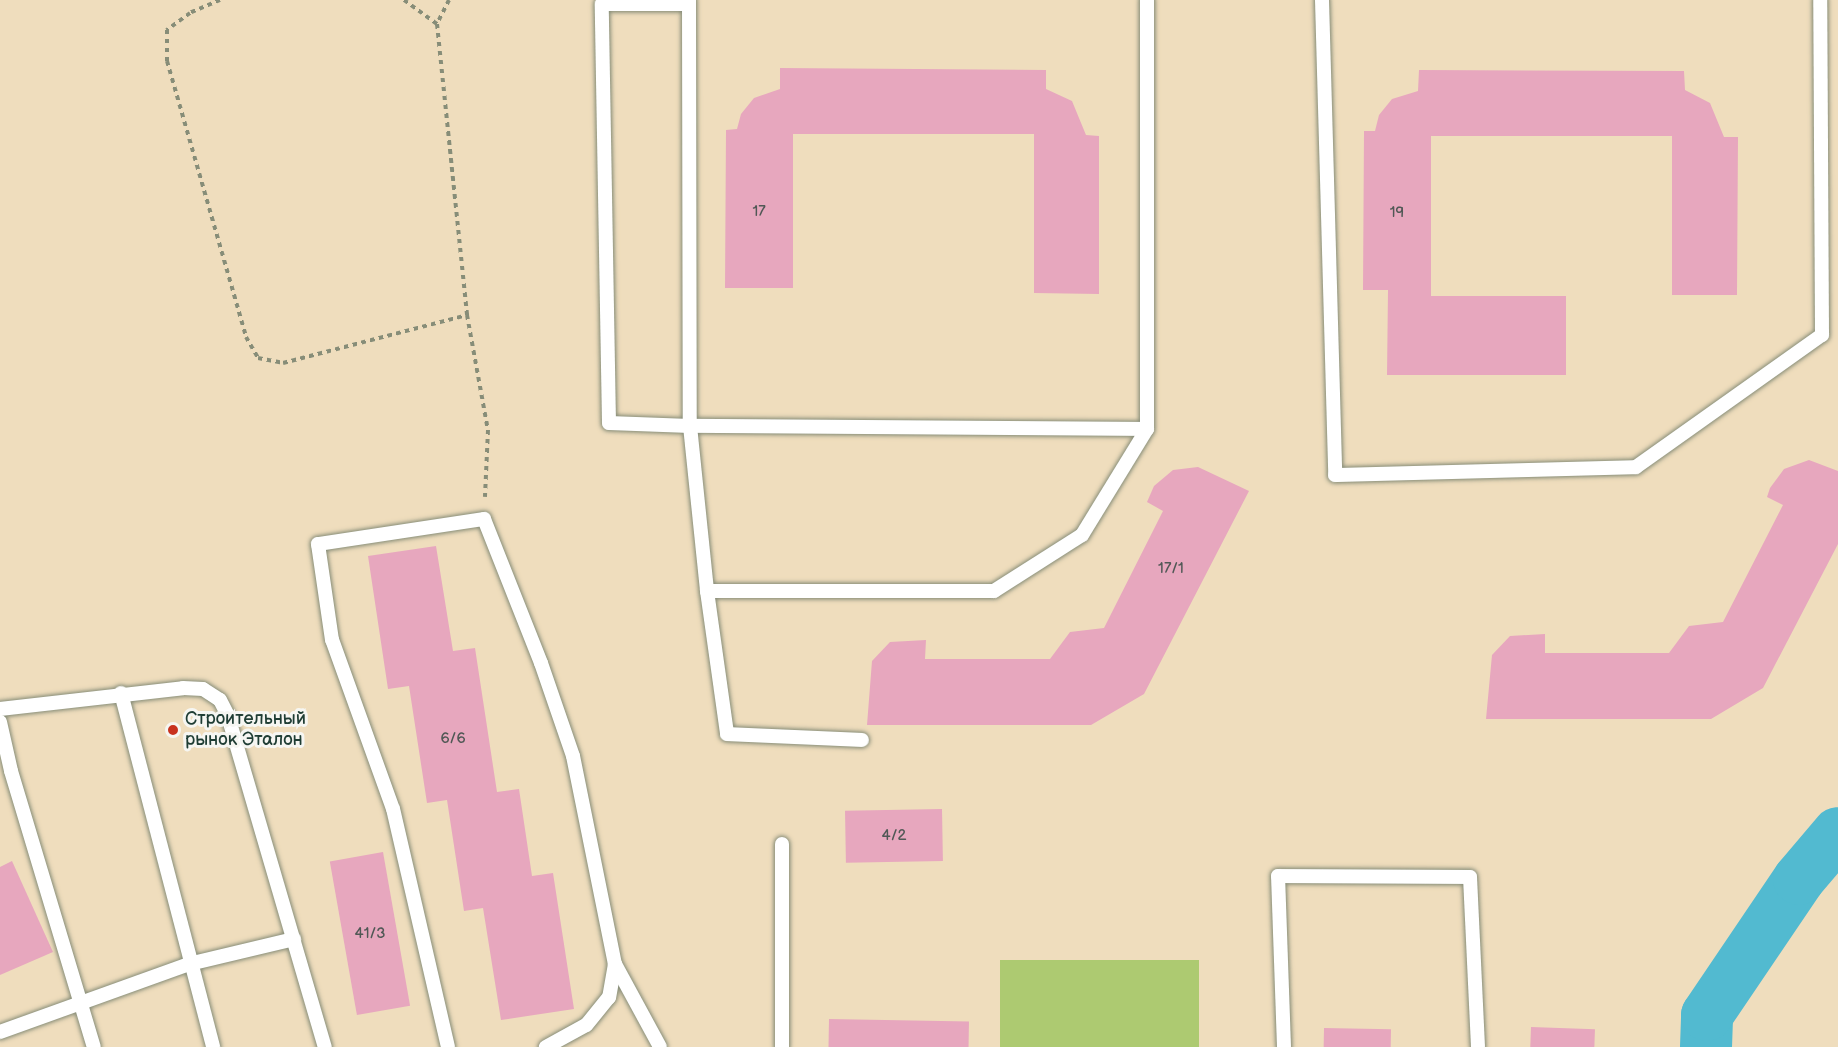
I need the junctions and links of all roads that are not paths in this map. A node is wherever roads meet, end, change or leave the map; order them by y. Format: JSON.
{"nodes":[{"id":1,"x":1147,"y":0,"type":"edge"},
{"id":2,"x":1323,"y":0,"type":"edge"},
{"id":3,"x":1820,"y":0,"type":"edge"},
{"id":4,"x":689,"y":2,"type":"edge"},
{"id":5,"x":690,"y":426,"type":"junction"},
{"id":6,"x":1147,"y":429,"type":"junction"},
{"id":7,"x":707,"y":591,"type":"junction"},
{"id":8,"x":121,"y":693,"type":"junction"},
{"id":9,"x":0,"y":709,"type":"edge"},
{"id":10,"x":0,"y":722,"type":"edge"},
{"id":11,"x":862,"y":740,"type":"dead end"},
{"id":12,"x":5,"y":773,"type":"edge"},
{"id":13,"x":782,"y":844,"type":"dead end"},
{"id":14,"x":294,"y":939,"type":"junction"},
{"id":15,"x":189,"y":964,"type":"junction"},
{"id":16,"x":615,"y":964,"type":"junction"},
{"id":17,"x":77,"y":1002,"type":"junction"},
{"id":18,"x":0,"y":1032,"type":"edge"},
{"id":19,"x":94,"y":1047,"type":"edge"},
{"id":20,"x":213,"y":1047,"type":"edge"},
{"id":21,"x":325,"y":1047,"type":"edge"},
{"id":22,"x":448,"y":1047,"type":"edge"},
{"id":23,"x":546,"y":1047,"type":"edge"},
{"id":24,"x":660,"y":1047,"type":"edge"},
{"id":25,"x":782,"y":1047,"type":"edge"},
{"id":26,"x":1284,"y":1047,"type":"edge"},
{"id":27,"x":1478,"y":1047,"type":"edge"}],
"edges":[{"from":1,"to":6,"type":"lane"},
{"from":2,"to":3,"type":"lane"},
{"from":4,"to":5,"type":"lane"},
{"from":4,"to":5,"type":"lane"},
{"from":5,"to":6,"type":"lane"},
{"from":5,"to":7,"type":"lane"},
{"from":6,"to":7,"type":"lane"},
{"from":7,"to":11,"type":"lane"},
{"from":8,"to":9,"type":"lane"},
{"from":8,"to":14,"type":"lane"},
{"from":8,"to":15,"type":"lane"},
{"from":10,"to":12,"type":"lane"},
{"from":12,"to":17,"type":"lane"},
{"from":13,"to":25,"type":"lane"},
{"from":14,"to":15,"type":"lane"},
{"from":14,"to":21,"type":"lane"},
{"from":15,"to":17,"type":"lane"},
{"from":15,"to":20,"type":"lane"},
{"from":16,"to":22,"type":"lane"},
{"from":16,"to":23,"type":"lane"},
{"from":16,"to":24,"type":"lane"},
{"from":17,"to":18,"type":"lane"},
{"from":17,"to":19,"type":"lane"},
{"from":26,"to":27,"type":"lane"}]}
